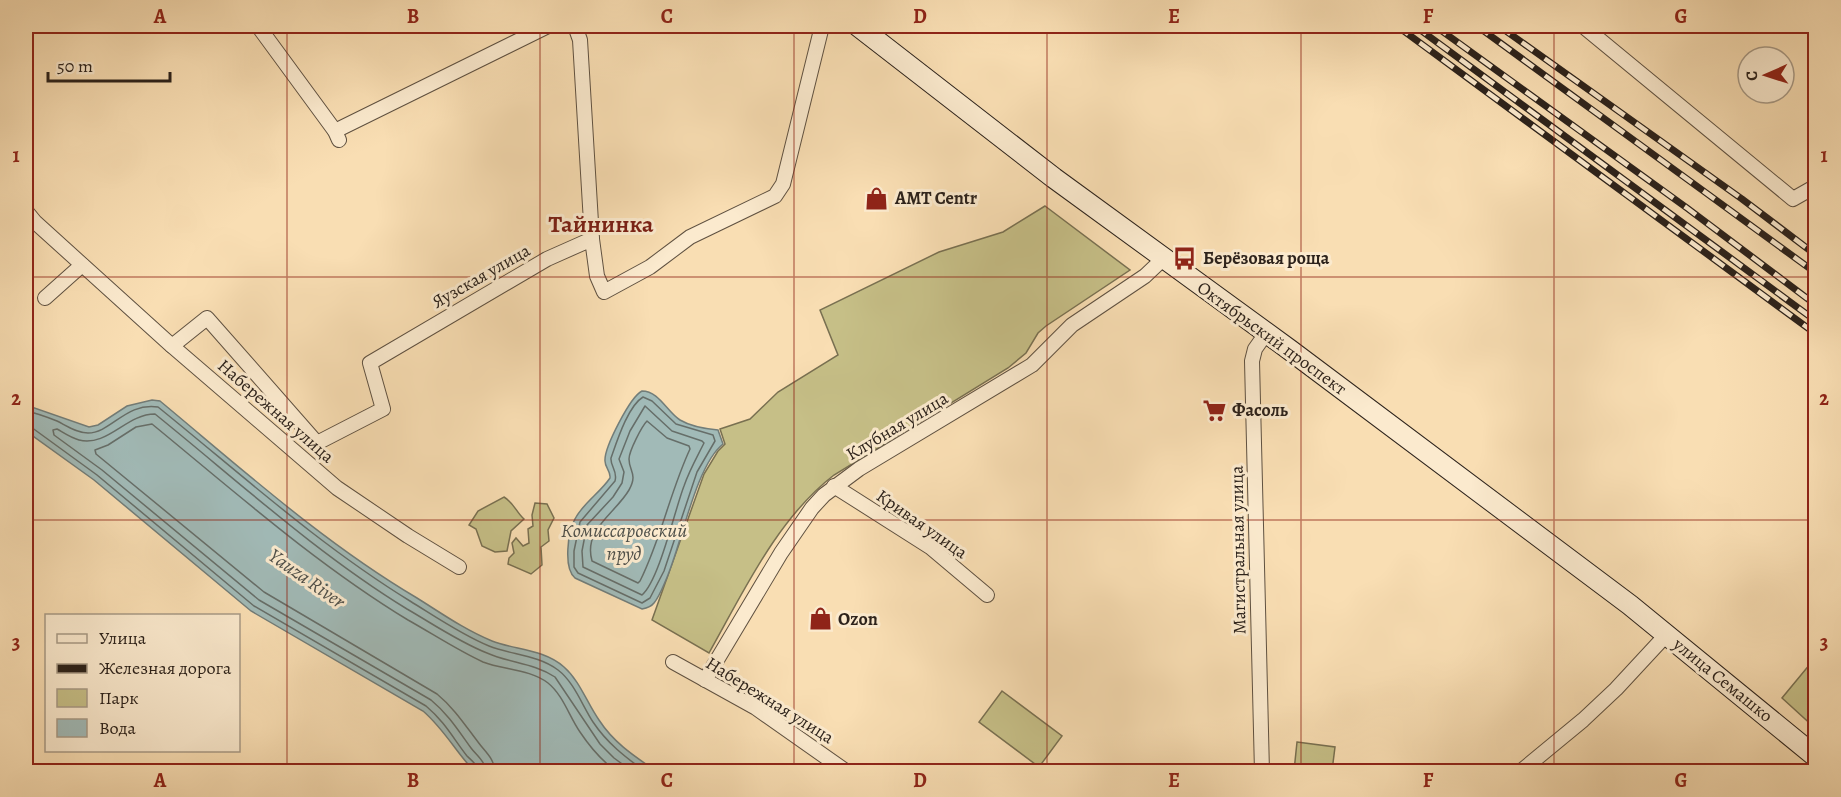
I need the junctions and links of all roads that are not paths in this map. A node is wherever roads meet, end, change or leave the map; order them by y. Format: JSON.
{"nodes":[{"id":1,"x":258,"y":26,"type":"edge"},
{"id":2,"x":548,"y":26,"type":"edge"},
{"id":3,"x":575,"y":26,"type":"edge"},
{"id":4,"x":822,"y":26,"type":"edge"},
{"id":5,"x":858,"y":26,"type":"edge"},
{"id":6,"x":1583,"y":26,"type":"edge"},
{"id":7,"x":1815,"y":186,"type":"edge"},
{"id":8,"x":26,"y":211,"type":"edge"},
{"id":9,"x":592,"y":239,"type":"junction"},
{"id":10,"x":1164,"y":258,"type":"junction"},
{"id":11,"x":82,"y":265,"type":"junction"},
{"id":12,"x":45,"y":298,"type":"dead end"},
{"id":13,"x":1266,"y":333,"type":"junction"},
{"id":14,"x":172,"y":346,"type":"junction"},
{"id":15,"x":834,"y":486,"type":"junction"},
{"id":16,"x":459,"y":567,"type":"dead end"},
{"id":17,"x":987,"y":595,"type":"dead end"},
{"id":18,"x":1630,"y":605,"type":"joint"},
{"id":19,"x":1667,"y":634,"type":"junction"},
{"id":20,"x":673,"y":662,"type":"dead end"},
{"id":21,"x":705,"y":680,"type":"junction"},
{"id":22,"x":1815,"y":757,"type":"edge"},
{"id":23,"x":847,"y":771,"type":"edge"},
{"id":24,"x":1262,"y":771,"type":"edge"},
{"id":25,"x":1520,"y":771,"type":"edge"}],
"edges":[{"from":1,"to":2,"type":"street"},
{"from":3,"to":9,"type":"street"},
{"from":4,"to":9,"type":"street"},
{"from":5,"to":10,"type":"main road","name":"Октябрьский проспект"},
{"from":6,"to":7,"type":"street"},
{"from":8,"to":11,"type":"street","name":"Набережная улица"},
{"from":9,"to":14,"type":"street","name":"Яузская улица"},
{"from":10,"to":13,"type":"main road","name":"Октябрьский проспект"},
{"from":10,"to":15,"type":"street","name":"Клубная улица"},
{"from":11,"to":12,"type":"street"},
{"from":11,"to":14,"type":"street","name":"Набережная улица"},
{"from":13,"to":18,"type":"main road","name":"Октябрьский проспект"},
{"from":13,"to":24,"type":"street","name":"Магистральная улица"},
{"from":14,"to":16,"type":"street","name":"Набережная улица"},
{"from":15,"to":17,"type":"street","name":"Кривая улица"},
{"from":15,"to":21,"type":"street","name":"Клубная улица"},
{"from":18,"to":19,"type":"main road","name":"улица Семашко"},
{"from":19,"to":22,"type":"main road","name":"улица Семашко"},
{"from":19,"to":25,"type":"street"},
{"from":20,"to":21,"type":"street","name":"Набережная улица"},
{"from":21,"to":23,"type":"street","name":"Набережная улица"}]}
